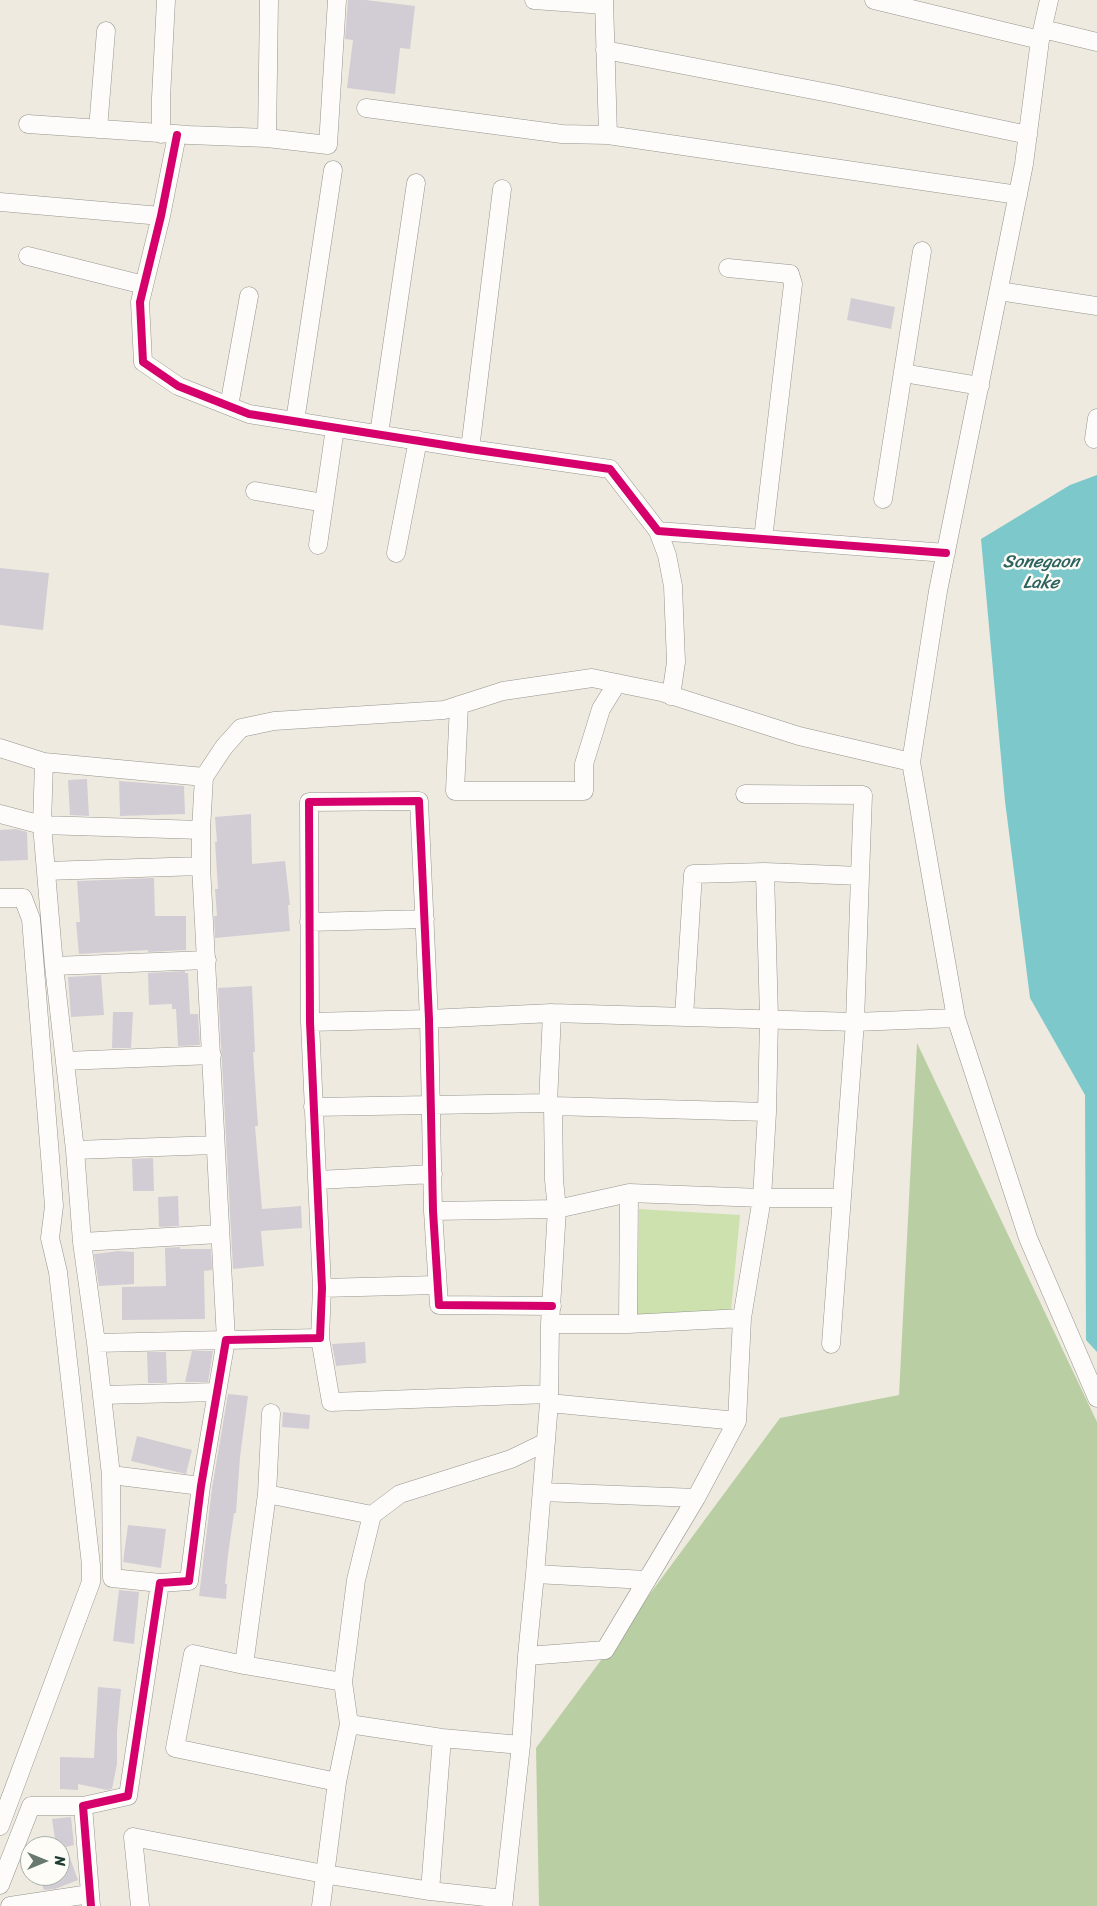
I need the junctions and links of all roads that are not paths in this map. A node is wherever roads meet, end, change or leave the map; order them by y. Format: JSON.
{"nodes":[{"id":1,"x":166,"y":0,"type":"edge"},
{"id":2,"x":269,"y":0,"type":"edge"},
{"id":3,"x":337,"y":0,"type":"edge"},
{"id":4,"x":534,"y":0,"type":"edge"},
{"id":5,"x":874,"y":0,"type":"edge"},
{"id":6,"x":1049,"y":0,"type":"edge"},
{"id":7,"x":604,"y":3,"type":"edge"},
{"id":8,"x":920,"y":5,"type":"edge"},
{"id":9,"x":106,"y":31,"type":"dead end"},
{"id":10,"x":1042,"y":35,"type":"junction"},
{"id":11,"x":1097,"y":42,"type":"edge"},
{"id":12,"x":605,"y":50,"type":"junction"},
{"id":13,"x":366,"y":108,"type":"dead end"},
{"id":14,"x":28,"y":124,"type":"dead end"},
{"id":15,"x":98,"y":129,"type":"junction"},
{"id":16,"x":169,"y":134,"type":"junction"},
{"id":17,"x":608,"y":135,"type":"junction"},
{"id":18,"x":1028,"y":135,"type":"junction"},
{"id":19,"x":267,"y":138,"type":"junction"},
{"id":20,"x":333,"y":170,"type":"dead end"},
{"id":21,"x":416,"y":183,"type":"dead end"},
{"id":22,"x":502,"y":189,"type":"dead end"},
{"id":23,"x":1018,"y":195,"type":"junction"},
{"id":24,"x":0,"y":202,"type":"edge"},
{"id":25,"x":161,"y":216,"type":"junction"},
{"id":26,"x":922,"y":251,"type":"dead end"},
{"id":27,"x":28,"y":256,"type":"dead end"},
{"id":28,"x":728,"y":268,"type":"dead end"},
{"id":29,"x":144,"y":286,"type":"junction"},
{"id":30,"x":999,"y":291,"type":"junction"},
{"id":31,"x":249,"y":296,"type":"dead end"},
{"id":32,"x":1097,"y":306,"type":"edge"},
{"id":33,"x":903,"y":373,"type":"junction"},
{"id":34,"x":980,"y":386,"type":"junction"},
{"id":35,"x":229,"y":406,"type":"junction"},
{"id":36,"x":1097,"y":418,"type":"edge"},
{"id":37,"x":295,"y":421,"type":"junction"},
{"id":38,"x":335,"y":428,"type":"junction"},
{"id":39,"x":379,"y":434,"type":"junction"},
{"id":40,"x":1094,"y":439,"type":"dead end"},
{"id":41,"x":418,"y":440,"type":"junction"},
{"id":42,"x":470,"y":450,"type":"junction"},
{"id":43,"x":255,"y":491,"type":"dead end"},
{"id":44,"x":883,"y":499,"type":"dead end"},
{"id":45,"x":324,"y":503,"type":"junction"},
{"id":46,"x":658,"y":531,"type":"junction"},
{"id":47,"x":763,"y":539,"type":"junction"},
{"id":48,"x":318,"y":546,"type":"dead end"},
{"id":49,"x":396,"y":553,"type":"dead end"},
{"id":50,"x":946,"y":553,"type":"junction"},
{"id":51,"x":617,"y":683,"type":"junction"},
{"id":52,"x":671,"y":696,"type":"junction"},
{"id":53,"x":459,"y":705,"type":"junction"},
{"id":54,"x":0,"y":748,"type":"edge"},
{"id":55,"x":44,"y":762,"type":"junction"},
{"id":56,"x":911,"y":762,"type":"junction"},
{"id":57,"x":204,"y":777,"type":"junction"},
{"id":58,"x":745,"y":794,"type":"dead end"},
{"id":59,"x":4,"y":817,"type":"edge"},
{"id":60,"x":42,"y":826,"type":"junction"},
{"id":61,"x":201,"y":830,"type":"junction"},
{"id":62,"x":201,"y":866,"type":"junction"},
{"id":63,"x":46,"y":871,"type":"junction"},
{"id":64,"x":765,"y":872,"type":"junction"},
{"id":65,"x":860,"y":876,"type":"junction"},
{"id":66,"x":0,"y":898,"type":"edge"},
{"id":67,"x":425,"y":919,"type":"junction"},
{"id":68,"x":309,"y":922,"type":"junction"},
{"id":69,"x":207,"y":960,"type":"junction"},
{"id":70,"x":54,"y":966,"type":"junction"},
{"id":71,"x":552,"y":1013,"type":"junction"},
{"id":72,"x":684,"y":1017,"type":"junction"},
{"id":73,"x":769,"y":1018,"type":"junction"},
{"id":74,"x":956,"y":1018,"type":"junction"},
{"id":75,"x":429,"y":1019,"type":"junction"},
{"id":76,"x":310,"y":1022,"type":"junction"},
{"id":77,"x":855,"y":1022,"type":"junction"},
{"id":78,"x":212,"y":1055,"type":"junction"},
{"id":79,"x":65,"y":1061,"type":"junction"},
{"id":80,"x":550,"y":1104,"type":"junction"},
{"id":81,"x":430,"y":1105,"type":"junction"},
{"id":82,"x":313,"y":1107,"type":"junction"},
{"id":83,"x":766,"y":1112,"type":"junction"},
{"id":84,"x":215,"y":1145,"type":"junction"},
{"id":85,"x":75,"y":1150,"type":"junction"},
{"id":86,"x":433,"y":1174,"type":"junction"},
{"id":87,"x":318,"y":1180,"type":"junction"},
{"id":88,"x":629,"y":1193,"type":"junction"},
{"id":89,"x":762,"y":1198,"type":"junction"},
{"id":90,"x":841,"y":1198,"type":"junction"},
{"id":91,"x":557,"y":1209,"type":"junction"},
{"id":92,"x":433,"y":1211,"type":"junction"},
{"id":93,"x":220,"y":1234,"type":"junction"},
{"id":94,"x":82,"y":1242,"type":"junction"},
{"id":95,"x":437,"y":1285,"type":"junction"},
{"id":96,"x":322,"y":1288,"type":"junction"},
{"id":97,"x":552,"y":1306,"type":"junction"},
{"id":98,"x":742,"y":1318,"type":"junction"},
{"id":99,"x":550,"y":1324,"type":"junction"},
{"id":100,"x":628,"y":1324,"type":"junction"},
{"id":101,"x":320,"y":1338,"type":"junction"},
{"id":102,"x":226,"y":1340,"type":"junction"},
{"id":103,"x":96,"y":1343,"type":"junction"},
{"id":104,"x":831,"y":1344,"type":"dead end"},
{"id":105,"x":217,"y":1392,"type":"junction"},
{"id":106,"x":102,"y":1395,"type":"junction"},
{"id":107,"x":1097,"y":1398,"type":"edge"},
{"id":108,"x":549,"y":1399,"type":"junction"},
{"id":109,"x":272,"y":1413,"type":"dead end"},
{"id":110,"x":737,"y":1421,"type":"junction"},
{"id":111,"x":546,"y":1442,"type":"junction"},
{"id":112,"x":111,"y":1476,"type":"junction"},
{"id":113,"x":201,"y":1486,"type":"junction"},
{"id":114,"x":542,"y":1492,"type":"junction"},
{"id":115,"x":267,"y":1494,"type":"junction"},
{"id":116,"x":696,"y":1498,"type":"junction"},
{"id":117,"x":372,"y":1515,"type":"junction"},
{"id":118,"x":535,"y":1574,"type":"junction"},
{"id":119,"x":646,"y":1580,"type":"junction"},
{"id":120,"x":160,"y":1583,"type":"junction"},
{"id":121,"x":527,"y":1656,"type":"junction"},
{"id":122,"x":244,"y":1666,"type":"junction"},
{"id":123,"x":343,"y":1682,"type":"junction"},
{"id":124,"x":349,"y":1724,"type":"junction"},
{"id":125,"x":442,"y":1738,"type":"junction"},
{"id":126,"x":521,"y":1745,"type":"junction"},
{"id":127,"x":337,"y":1782,"type":"junction"},
{"id":128,"x":83,"y":1806,"type":"junction"},
{"id":129,"x":0,"y":1826,"type":"edge"},
{"id":130,"x":324,"y":1874,"type":"junction"},
{"id":131,"x":0,"y":1885,"type":"edge"},
{"id":132,"x":430,"y":1891,"type":"junction"},
{"id":133,"x":91,"y":1900,"type":"edge"},
{"id":134,"x":503,"y":1903,"type":"edge"},
{"id":135,"x":10,"y":1906,"type":"edge"},
{"id":136,"x":140,"y":1906,"type":"edge"},
{"id":137,"x":321,"y":1906,"type":"edge"}],
"edges":[{"from":1,"to":16,"type":"street"},
{"from":2,"to":19,"type":"street"},
{"from":3,"to":19,"type":"street"},
{"from":4,"to":7,"type":"street"},
{"from":5,"to":8,"type":"street"},
{"from":6,"to":10,"type":"street"},
{"from":7,"to":12,"type":"street"},
{"from":8,"to":10,"type":"street"},
{"from":9,"to":15,"type":"street"},
{"from":10,"to":11,"type":"street"},
{"from":10,"to":18,"type":"street"},
{"from":12,"to":17,"type":"street"},
{"from":12,"to":18,"type":"street"},
{"from":13,"to":17,"type":"street"},
{"from":14,"to":15,"type":"street"},
{"from":15,"to":16,"type":"street"},
{"from":16,"to":19,"type":"street"},
{"from":16,"to":25,"type":"street"},
{"from":17,"to":23,"type":"street"},
{"from":18,"to":23,"type":"street"},
{"from":20,"to":37,"type":"street"},
{"from":21,"to":39,"type":"street"},
{"from":22,"to":42,"type":"street"},
{"from":23,"to":30,"type":"street"},
{"from":24,"to":25,"type":"street"},
{"from":25,"to":29,"type":"street"},
{"from":26,"to":33,"type":"street"},
{"from":27,"to":29,"type":"street"},
{"from":28,"to":47,"type":"street"},
{"from":29,"to":35,"type":"street"},
{"from":30,"to":32,"type":"street"},
{"from":30,"to":34,"type":"street"},
{"from":31,"to":35,"type":"street"},
{"from":33,"to":34,"type":"street"},
{"from":33,"to":44,"type":"street"},
{"from":34,"to":50,"type":"street"},
{"from":35,"to":37,"type":"street"},
{"from":36,"to":40,"type":"street"},
{"from":37,"to":38,"type":"street"},
{"from":38,"to":39,"type":"street"},
{"from":38,"to":45,"type":"street"},
{"from":39,"to":41,"type":"street"},
{"from":41,"to":42,"type":"street"},
{"from":41,"to":49,"type":"street"},
{"from":42,"to":46,"type":"street"},
{"from":43,"to":45,"type":"street"},
{"from":45,"to":48,"type":"street"},
{"from":46,"to":47,"type":"street"},
{"from":46,"to":52,"type":"street"},
{"from":47,"to":50,"type":"street"},
{"from":50,"to":56,"type":"street"},
{"from":51,"to":52,"type":"street"},
{"from":51,"to":53,"type":"street"},
{"from":51,"to":53,"type":"street"},
{"from":52,"to":56,"type":"street"},
{"from":53,"to":57,"type":"street"},
{"from":54,"to":55,"type":"street"},
{"from":55,"to":57,"type":"street"},
{"from":55,"to":60,"type":"street"},
{"from":56,"to":74,"type":"street"},
{"from":57,"to":61,"type":"street"},
{"from":58,"to":65,"type":"street"},
{"from":59,"to":60,"type":"street"},
{"from":60,"to":61,"type":"street"},
{"from":60,"to":63,"type":"street"},
{"from":61,"to":62,"type":"street"},
{"from":62,"to":63,"type":"street"},
{"from":62,"to":69,"type":"street"},
{"from":63,"to":70,"type":"street"},
{"from":64,"to":65,"type":"street"},
{"from":64,"to":72,"type":"street"},
{"from":64,"to":73,"type":"street"},
{"from":65,"to":77,"type":"street"},
{"from":66,"to":129,"type":"street"},
{"from":67,"to":68,"type":"street"},
{"from":67,"to":68,"type":"street"},
{"from":67,"to":75,"type":"street"},
{"from":68,"to":76,"type":"street"},
{"from":69,"to":70,"type":"street"},
{"from":69,"to":78,"type":"street"},
{"from":70,"to":79,"type":"street"},
{"from":71,"to":72,"type":"street"},
{"from":71,"to":75,"type":"street"},
{"from":71,"to":80,"type":"street"},
{"from":72,"to":73,"type":"street"},
{"from":73,"to":77,"type":"street"},
{"from":73,"to":83,"type":"street"},
{"from":74,"to":77,"type":"street"},
{"from":74,"to":107,"type":"street"},
{"from":75,"to":76,"type":"street"},
{"from":75,"to":81,"type":"street"},
{"from":76,"to":82,"type":"street"},
{"from":77,"to":90,"type":"street"},
{"from":78,"to":79,"type":"street"},
{"from":78,"to":84,"type":"street"},
{"from":79,"to":85,"type":"street"},
{"from":80,"to":81,"type":"street"},
{"from":80,"to":83,"type":"street"},
{"from":80,"to":91,"type":"street"},
{"from":81,"to":82,"type":"street"},
{"from":81,"to":86,"type":"street"},
{"from":82,"to":87,"type":"street"},
{"from":83,"to":89,"type":"street"},
{"from":84,"to":85,"type":"street"},
{"from":84,"to":93,"type":"street"},
{"from":85,"to":94,"type":"street"},
{"from":86,"to":87,"type":"street"},
{"from":86,"to":92,"type":"street"},
{"from":87,"to":96,"type":"street"},
{"from":88,"to":89,"type":"street"},
{"from":88,"to":91,"type":"street"},
{"from":88,"to":100,"type":"street"},
{"from":89,"to":90,"type":"street"},
{"from":89,"to":98,"type":"street"},
{"from":90,"to":104,"type":"street"},
{"from":91,"to":92,"type":"street"},
{"from":91,"to":97,"type":"street"},
{"from":92,"to":95,"type":"street"},
{"from":93,"to":94,"type":"street"},
{"from":93,"to":102,"type":"street"},
{"from":94,"to":103,"type":"street"},
{"from":95,"to":96,"type":"street"},
{"from":95,"to":97,"type":"street"},
{"from":96,"to":101,"type":"street"},
{"from":97,"to":99,"type":"street"},
{"from":98,"to":100,"type":"street"},
{"from":98,"to":110,"type":"street"},
{"from":99,"to":100,"type":"street"},
{"from":99,"to":108,"type":"street"},
{"from":101,"to":102,"type":"street"},
{"from":101,"to":108,"type":"street"},
{"from":102,"to":103,"type":"street"},
{"from":102,"to":105,"type":"street"},
{"from":103,"to":106,"type":"street"},
{"from":105,"to":106,"type":"street"},
{"from":105,"to":113,"type":"street"},
{"from":106,"to":112,"type":"street"},
{"from":108,"to":110,"type":"street"},
{"from":108,"to":111,"type":"street"},
{"from":109,"to":115,"type":"street"},
{"from":110,"to":116,"type":"street"},
{"from":111,"to":114,"type":"street"},
{"from":111,"to":117,"type":"street"},
{"from":112,"to":113,"type":"street"},
{"from":112,"to":120,"type":"street"},
{"from":113,"to":120,"type":"street"},
{"from":114,"to":116,"type":"street"},
{"from":114,"to":118,"type":"street"},
{"from":115,"to":117,"type":"street"},
{"from":115,"to":122,"type":"street"},
{"from":116,"to":119,"type":"street"},
{"from":117,"to":123,"type":"street"},
{"from":118,"to":119,"type":"street"},
{"from":118,"to":121,"type":"street"},
{"from":119,"to":121,"type":"street"},
{"from":120,"to":128,"type":"street"},
{"from":121,"to":126,"type":"street"},
{"from":122,"to":123,"type":"street"},
{"from":122,"to":127,"type":"street"},
{"from":123,"to":124,"type":"street"},
{"from":124,"to":125,"type":"street"},
{"from":124,"to":127,"type":"street"},
{"from":125,"to":126,"type":"street"},
{"from":125,"to":132,"type":"street"},
{"from":126,"to":134,"type":"street"},
{"from":127,"to":130,"type":"street"},
{"from":128,"to":131,"type":"street"},
{"from":128,"to":133,"type":"street"},
{"from":130,"to":132,"type":"street"},
{"from":130,"to":136,"type":"street"},
{"from":130,"to":137,"type":"street"},
{"from":132,"to":134,"type":"street"},
{"from":133,"to":135,"type":"street"}]}
